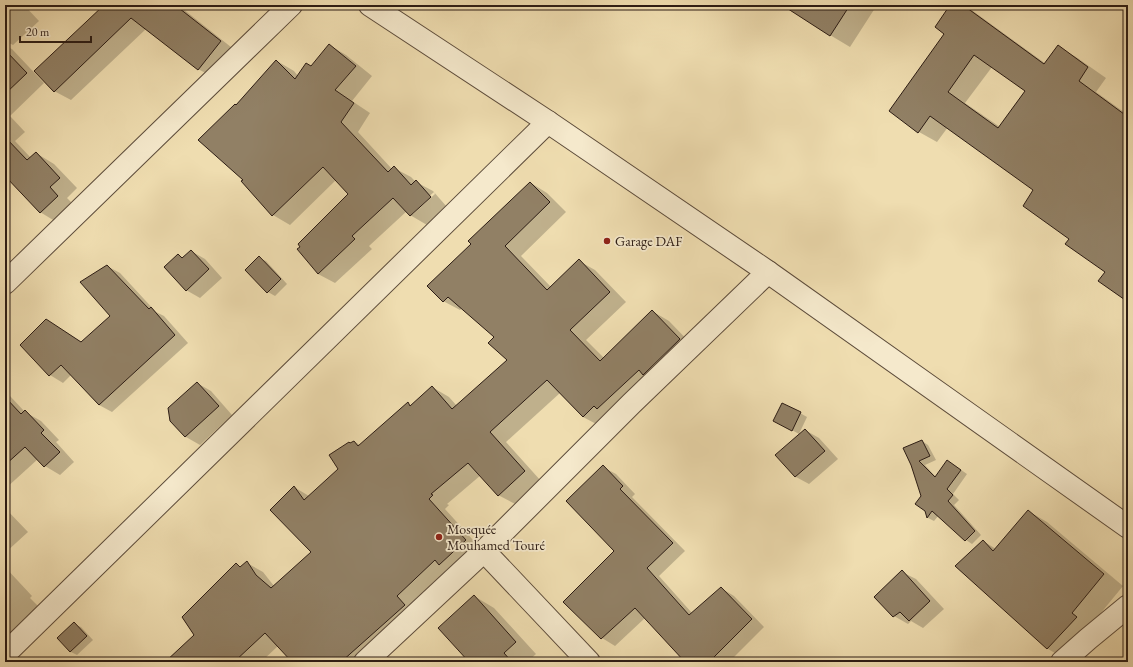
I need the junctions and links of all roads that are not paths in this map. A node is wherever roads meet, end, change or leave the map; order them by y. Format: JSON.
{"nodes":[{"id":1,"x":292,"y":5,"type":"edge"},
{"id":2,"x":370,"y":5,"type":"edge"},
{"id":3,"x":548,"y":122,"type":"junction"},
{"id":4,"x":768,"y":272,"type":"junction"},
{"id":5,"x":5,"y":283,"type":"edge"},
{"id":6,"x":1128,"y":527,"type":"edge"},
{"id":7,"x":484,"y":551,"type":"junction"},
{"id":8,"x":1128,"y":606,"type":"edge"},
{"id":9,"x":5,"y":654,"type":"edge"},
{"id":10,"x":365,"y":662,"type":"edge"},
{"id":11,"x":589,"y":662,"type":"edge"},
{"id":12,"x":1062,"y":662,"type":"edge"}],
"edges":[{"from":1,"to":5,"type":"street"},
{"from":2,"to":3,"type":"street"},
{"from":3,"to":4,"type":"street"},
{"from":3,"to":9,"type":"street"},
{"from":4,"to":6,"type":"street"},
{"from":4,"to":7,"type":"street"},
{"from":7,"to":10,"type":"street"},
{"from":7,"to":11,"type":"street"},
{"from":8,"to":12,"type":"street"}]}
